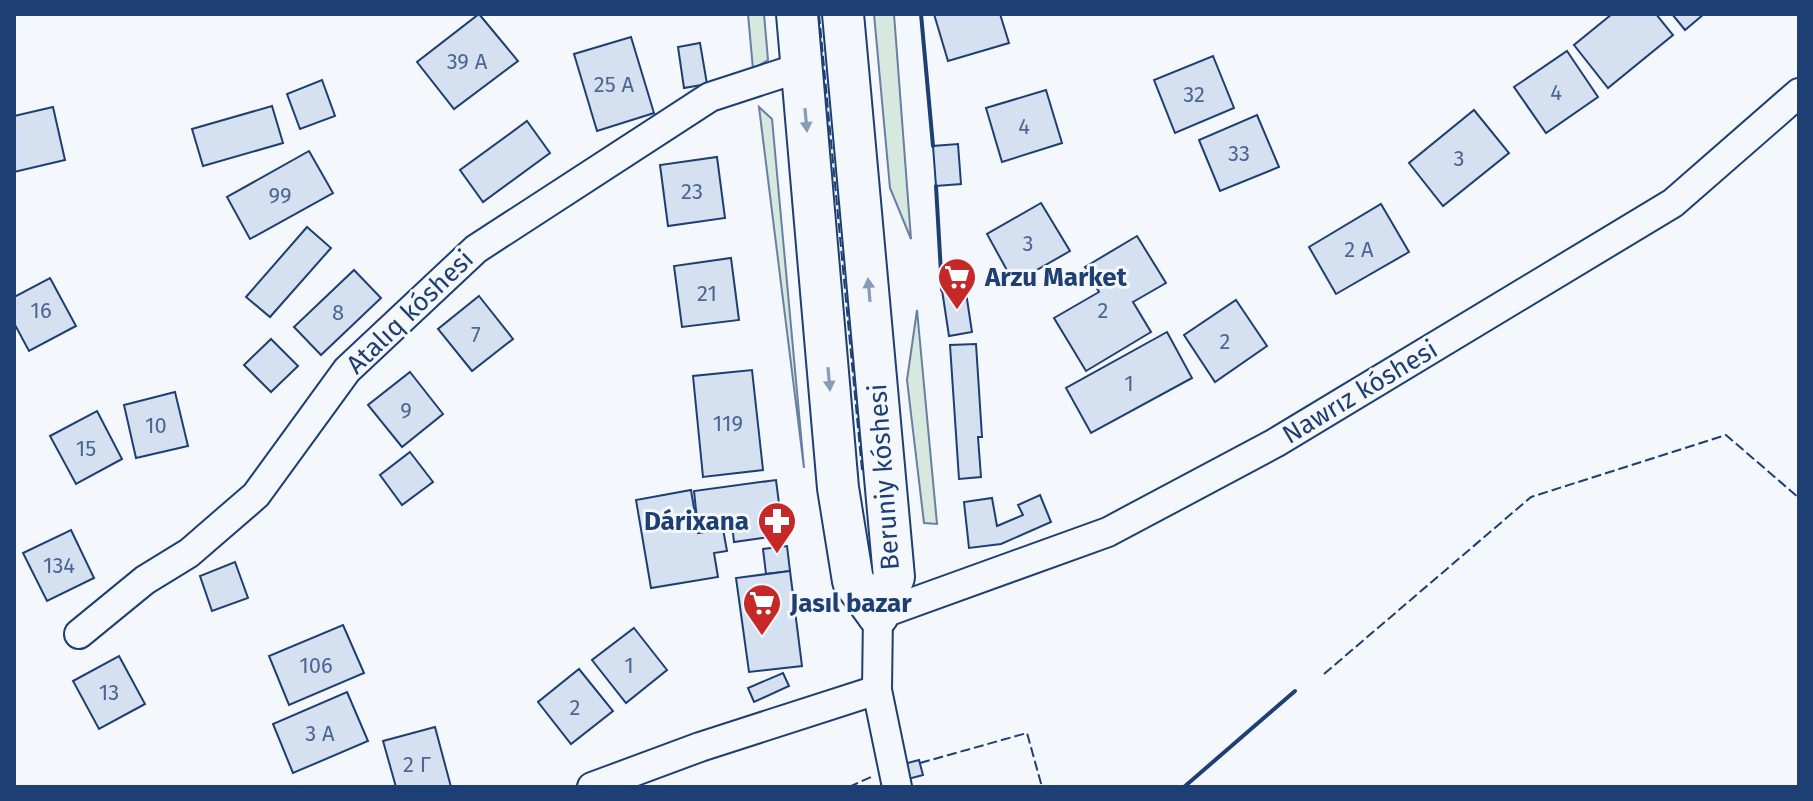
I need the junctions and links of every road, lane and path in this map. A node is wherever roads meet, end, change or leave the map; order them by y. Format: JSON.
{"nodes":[{"id":1,"x":797,"y":14,"type":"edge"},
{"id":2,"x":843,"y":14,"type":"edge"},
{"id":3,"x":802,"y":67,"type":"junction"},
{"id":4,"x":1799,"y":93,"type":"edge"},
{"id":5,"x":878,"y":615,"type":"junction"},
{"id":6,"x":79,"y":634,"type":"dead end"},
{"id":7,"x":877,"y":690,"type":"junction"},
{"id":8,"x":592,"y":787,"type":"edge"},
{"id":9,"x":897,"y":787,"type":"edge"}],
"edges":[{"from":1,"to":3,"type":"street","name":"Beruniy kóshesi"},
{"from":5,"to":2,"type":"street","name":"Beruniy kóshesi","one_way":true},
{"from":3,"to":5,"type":"street","name":"Beruniy kóshesi","one_way":true},
{"from":3,"to":6,"type":"street","name":"Atalıq kóshesi"},
{"from":4,"to":5,"type":"street","name":"Nawrız kóshesi"},
{"from":5,"to":7,"type":"street"},
{"from":7,"to":8,"type":"street"},
{"from":7,"to":9,"type":"street"}]}
